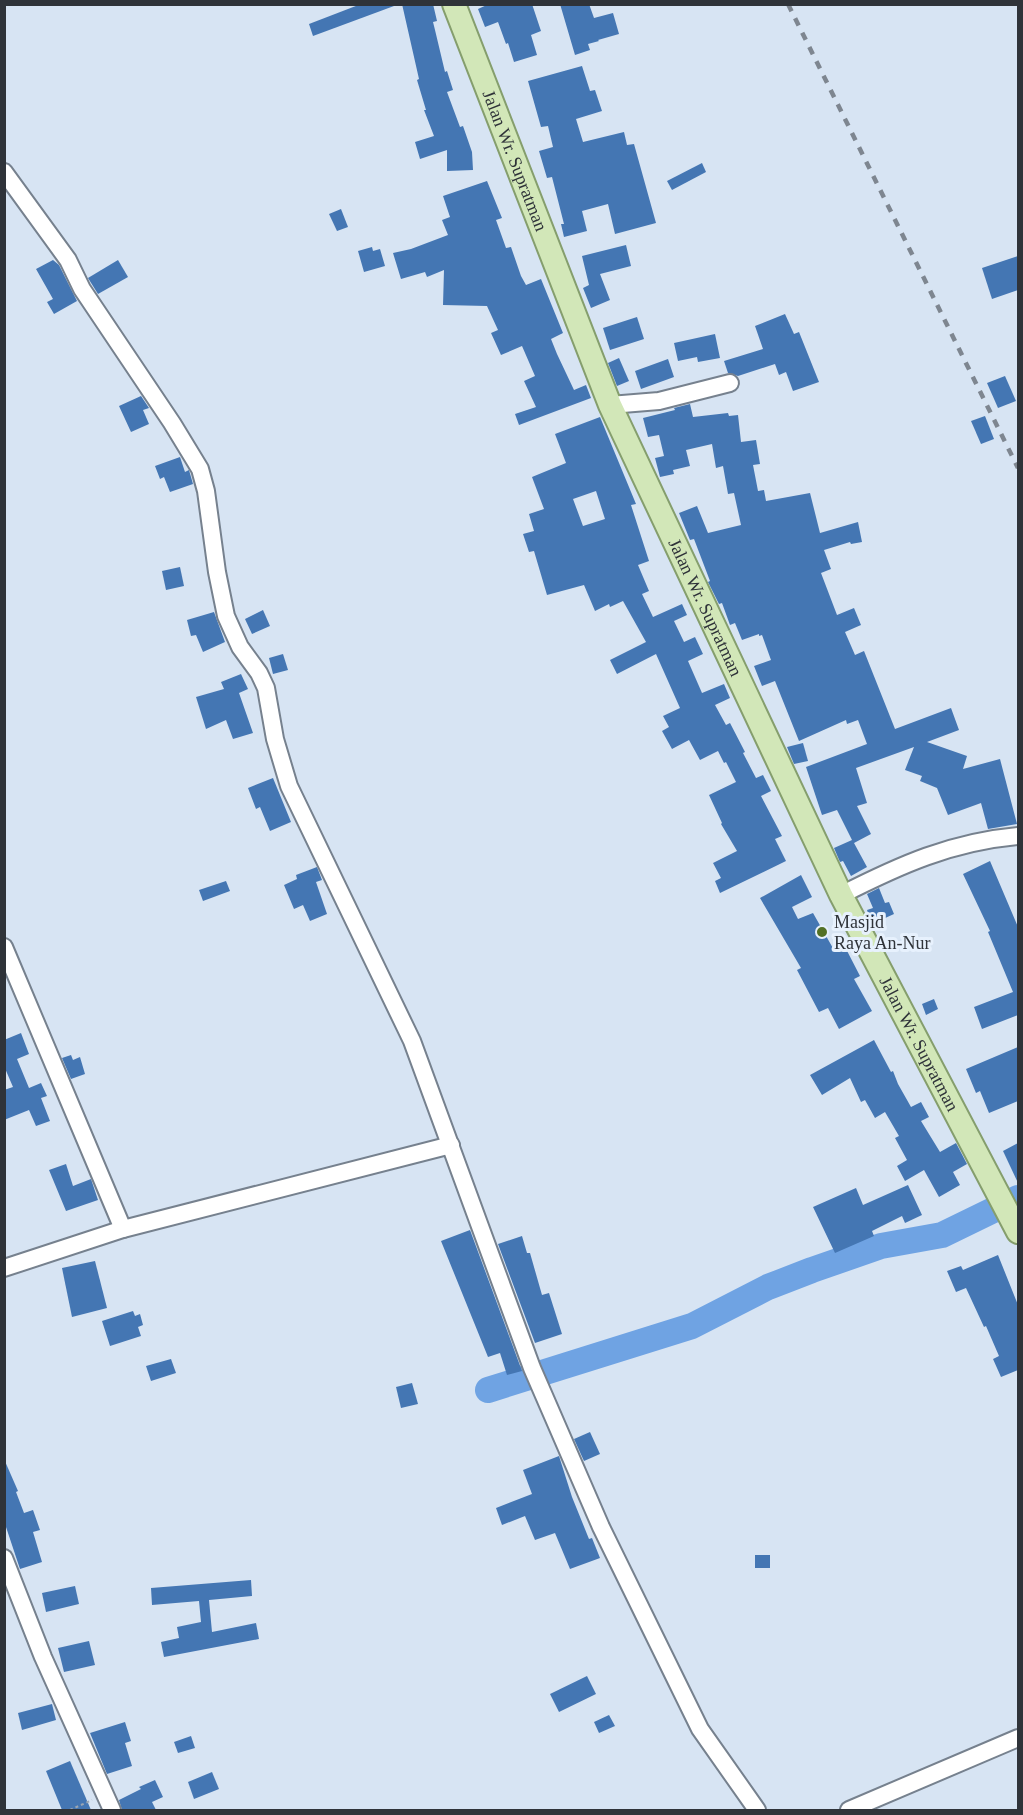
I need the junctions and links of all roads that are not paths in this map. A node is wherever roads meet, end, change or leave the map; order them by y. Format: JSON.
{"nodes":[{"id":1,"x":454,"y":4,"type":"edge"},
{"id":2,"x":4,"y":172,"type":"edge"},
{"id":3,"x":729,"y":383,"type":"dead end"},
{"id":4,"x":610,"y":405,"type":"junction"},
{"id":5,"x":1018,"y":836,"type":"edge"},
{"id":6,"x":841,"y":895,"type":"junction"},
{"id":7,"x":4,"y":947,"type":"edge"},
{"id":8,"x":450,"y":1145,"type":"junction"},
{"id":9,"x":123,"y":1229,"type":"junction"},
{"id":10,"x":1017,"y":1230,"type":"edge"},
{"id":11,"x":4,"y":1268,"type":"edge"},
{"id":12,"x":4,"y":1558,"type":"edge"},
{"id":13,"x":1018,"y":1738,"type":"edge"},
{"id":14,"x":112,"y":1810,"type":"edge"},
{"id":15,"x":757,"y":1810,"type":"edge"},
{"id":16,"x":849,"y":1810,"type":"edge"}],
"edges":[{"from":1,"to":4,"type":"main road","name":"Jalan Wr. Supratman"},
{"from":2,"to":8,"type":"street"},
{"from":3,"to":4,"type":"street"},
{"from":4,"to":6,"type":"main road","name":"Jalan Wr. Supratman"},
{"from":5,"to":6,"type":"street"},
{"from":6,"to":10,"type":"main road","name":"Jalan Wr. Supratman"},
{"from":7,"to":9,"type":"street"},
{"from":8,"to":9,"type":"street"},
{"from":8,"to":15,"type":"street"},
{"from":9,"to":11,"type":"street"},
{"from":12,"to":14,"type":"street"},
{"from":13,"to":16,"type":"street"}]}
